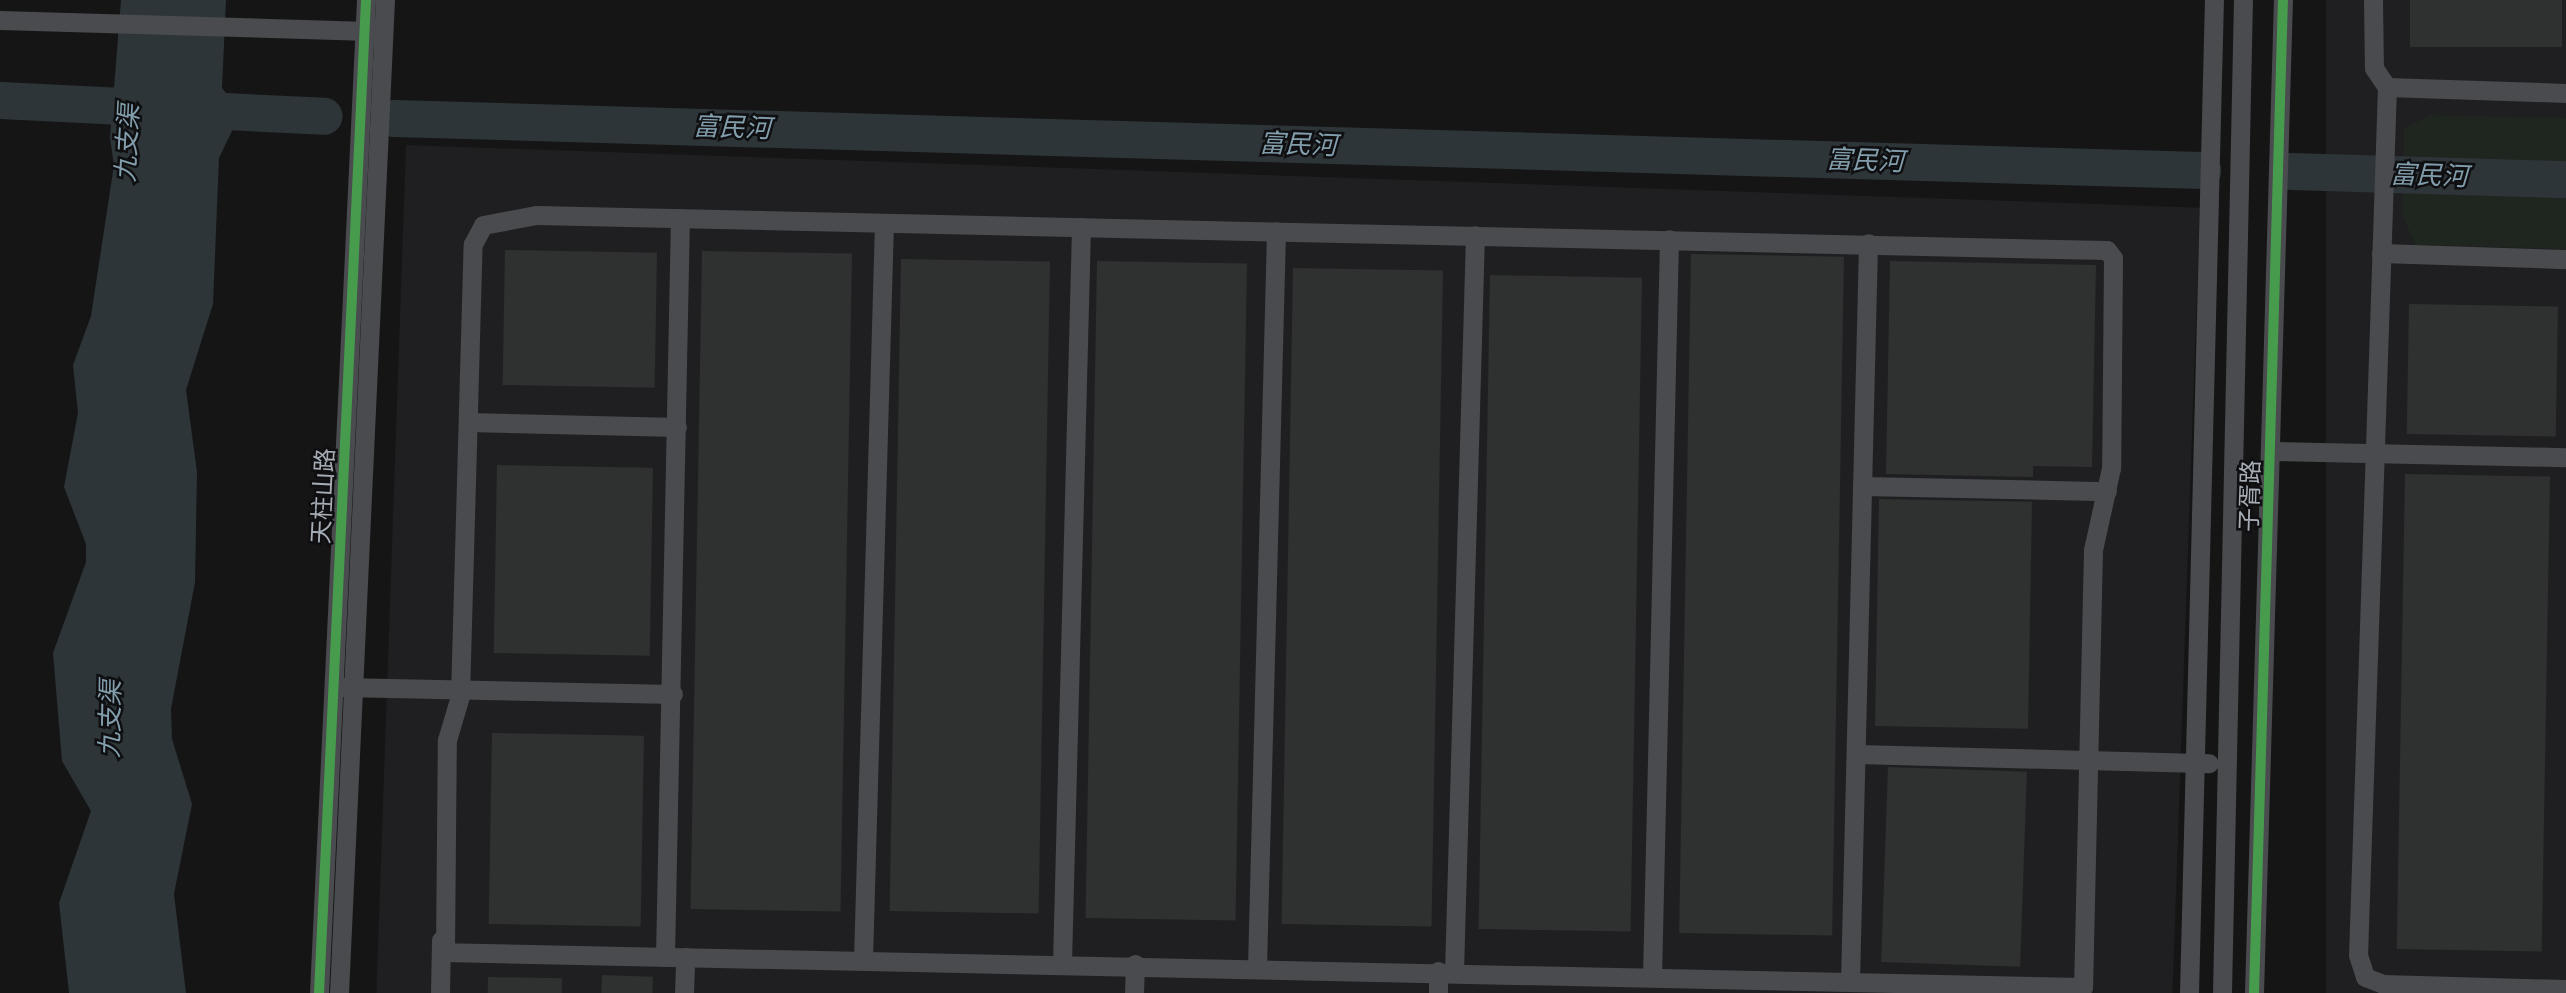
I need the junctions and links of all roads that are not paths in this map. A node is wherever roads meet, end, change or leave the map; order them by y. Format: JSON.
{"nodes":[{"id":1,"x":366,"y":0,"type":"edge"},
{"id":2,"x":385,"y":0,"type":"edge"},
{"id":3,"x":2214,"y":0,"type":"edge"},
{"id":4,"x":2243,"y":0,"type":"edge"},
{"id":5,"x":2283,"y":0,"type":"edge"},
{"id":6,"x":2373,"y":0,"type":"edge"},
{"id":7,"x":0,"y":20,"type":"edge"},
{"id":8,"x":374,"y":31,"type":"junction"},
{"id":9,"x":2386,"y":87,"type":"junction"},
{"id":10,"x":2566,"y":93,"type":"edge"},
{"id":11,"x":680,"y":218,"type":"junction"},
{"id":12,"x":884,"y":222,"type":"junction"},
{"id":13,"x":1081,"y":227,"type":"junction"},
{"id":14,"x":1276,"y":231,"type":"junction"},
{"id":15,"x":1475,"y":235,"type":"junction"},
{"id":16,"x":1669,"y":239,"type":"junction"},
{"id":17,"x":1868,"y":243,"type":"junction"},
{"id":18,"x":2381,"y":253,"type":"junction"},
{"id":19,"x":2566,"y":259,"type":"edge"},
{"id":20,"x":468,"y":422,"type":"junction"},
{"id":21,"x":677,"y":427,"type":"junction"},
{"id":22,"x":2272,"y":451,"type":"junction"},
{"id":23,"x":2375,"y":453,"type":"junction"},
{"id":24,"x":2566,"y":457,"type":"edge"},
{"id":25,"x":1862,"y":486,"type":"junction"},
{"id":26,"x":2107,"y":491,"type":"junction"},
{"id":27,"x":343,"y":687,"type":"junction"},
{"id":28,"x":460,"y":690,"type":"junction"},
{"id":29,"x":673,"y":694,"type":"junction"},
{"id":30,"x":1857,"y":754,"type":"junction"},
{"id":31,"x":2088,"y":760,"type":"junction"},
{"id":32,"x":2197,"y":763,"type":"junction"},
{"id":33,"x":2227,"y":764,"type":"junction"},
{"id":34,"x":441,"y":940,"type":"junction"},
{"id":35,"x":2358,"y":955,"type":"junction"},
{"id":36,"x":664,"y":957,"type":"junction"},
{"id":37,"x":685,"y":957,"type":"junction"},
{"id":38,"x":863,"y":960,"type":"junction"},
{"id":39,"x":1062,"y":963,"type":"junction"},
{"id":40,"x":1135,"y":964,"type":"junction"},
{"id":41,"x":1257,"y":967,"type":"junction"},
{"id":42,"x":1446,"y":972,"type":"junction"},
{"id":43,"x":1653,"y":976,"type":"junction"},
{"id":44,"x":1850,"y":981,"type":"junction"},
{"id":45,"x":2566,"y":989,"type":"edge"},
{"id":46,"x":318,"y":993,"type":"edge"},
{"id":47,"x":339,"y":993,"type":"edge"},
{"id":48,"x":440,"y":993,"type":"edge"},
{"id":49,"x":684,"y":993,"type":"edge"},
{"id":50,"x":1134,"y":993,"type":"edge"},
{"id":51,"x":1438,"y":993,"type":"edge"},
{"id":52,"x":2189,"y":993,"type":"edge"},
{"id":53,"x":2222,"y":993,"type":"edge"},
{"id":54,"x":2254,"y":993,"type":"edge"},
{"id":55,"x":2357,"y":993,"type":"edge"}],
"edges":[{"from":1,"to":8,"type":"street","name":"天柱山路"},
{"from":2,"to":8,"type":"street","name":"天柱山路"},
{"from":3,"to":32,"type":"street"},
{"from":4,"to":33,"type":"street","name":"子胥路"},
{"from":5,"to":22,"type":"street","name":"子胥路"},
{"from":6,"to":9,"type":"street"},
{"from":7,"to":8,"type":"street"},
{"from":8,"to":27,"type":"street","name":"天柱山路"},
{"from":9,"to":10,"type":"street"},
{"from":9,"to":18,"type":"street"},
{"from":11,"to":12,"type":"street"},
{"from":11,"to":20,"type":"street"},
{"from":11,"to":21,"type":"street"},
{"from":12,"to":13,"type":"street"},
{"from":12,"to":38,"type":"street"},
{"from":13,"to":14,"type":"street"},
{"from":13,"to":39,"type":"street"},
{"from":14,"to":15,"type":"street"},
{"from":14,"to":41,"type":"street"},
{"from":15,"to":16,"type":"street"},
{"from":15,"to":42,"type":"street"},
{"from":16,"to":17,"type":"street"},
{"from":16,"to":43,"type":"street"},
{"from":17,"to":25,"type":"street"},
{"from":17,"to":26,"type":"street"},
{"from":18,"to":19,"type":"street"},
{"from":18,"to":23,"type":"street"},
{"from":20,"to":21,"type":"street"},
{"from":20,"to":28,"type":"street"},
{"from":21,"to":29,"type":"street"},
{"from":22,"to":23,"type":"street"},
{"from":22,"to":54,"type":"street","name":"子胥路"},
{"from":23,"to":24,"type":"street"},
{"from":23,"to":35,"type":"street"},
{"from":25,"to":26,"type":"street"},
{"from":25,"to":30,"type":"street"},
{"from":26,"to":31,"type":"street"},
{"from":27,"to":28,"type":"street"},
{"from":27,"to":46,"type":"street","name":"天柱山路"},
{"from":27,"to":47,"type":"street","name":"天柱山路"},
{"from":28,"to":29,"type":"street"},
{"from":28,"to":34,"type":"street"},
{"from":29,"to":36,"type":"street"},
{"from":30,"to":31,"type":"street"},
{"from":30,"to":44,"type":"street"},
{"from":31,"to":32,"type":"street"},
{"from":31,"to":44,"type":"street"},
{"from":32,"to":33,"type":"street"},
{"from":32,"to":52,"type":"street"},
{"from":33,"to":53,"type":"street","name":"子胥路"},
{"from":34,"to":36,"type":"street"},
{"from":34,"to":48,"type":"street"},
{"from":35,"to":45,"type":"street"},
{"from":35,"to":55,"type":"street"},
{"from":36,"to":37,"type":"street"},
{"from":37,"to":38,"type":"street"},
{"from":37,"to":49,"type":"street"},
{"from":38,"to":39,"type":"street"},
{"from":39,"to":40,"type":"street"},
{"from":40,"to":41,"type":"street"},
{"from":40,"to":50,"type":"street"},
{"from":41,"to":42,"type":"street"},
{"from":42,"to":43,"type":"street"},
{"from":42,"to":51,"type":"street"},
{"from":43,"to":44,"type":"street"}]}
